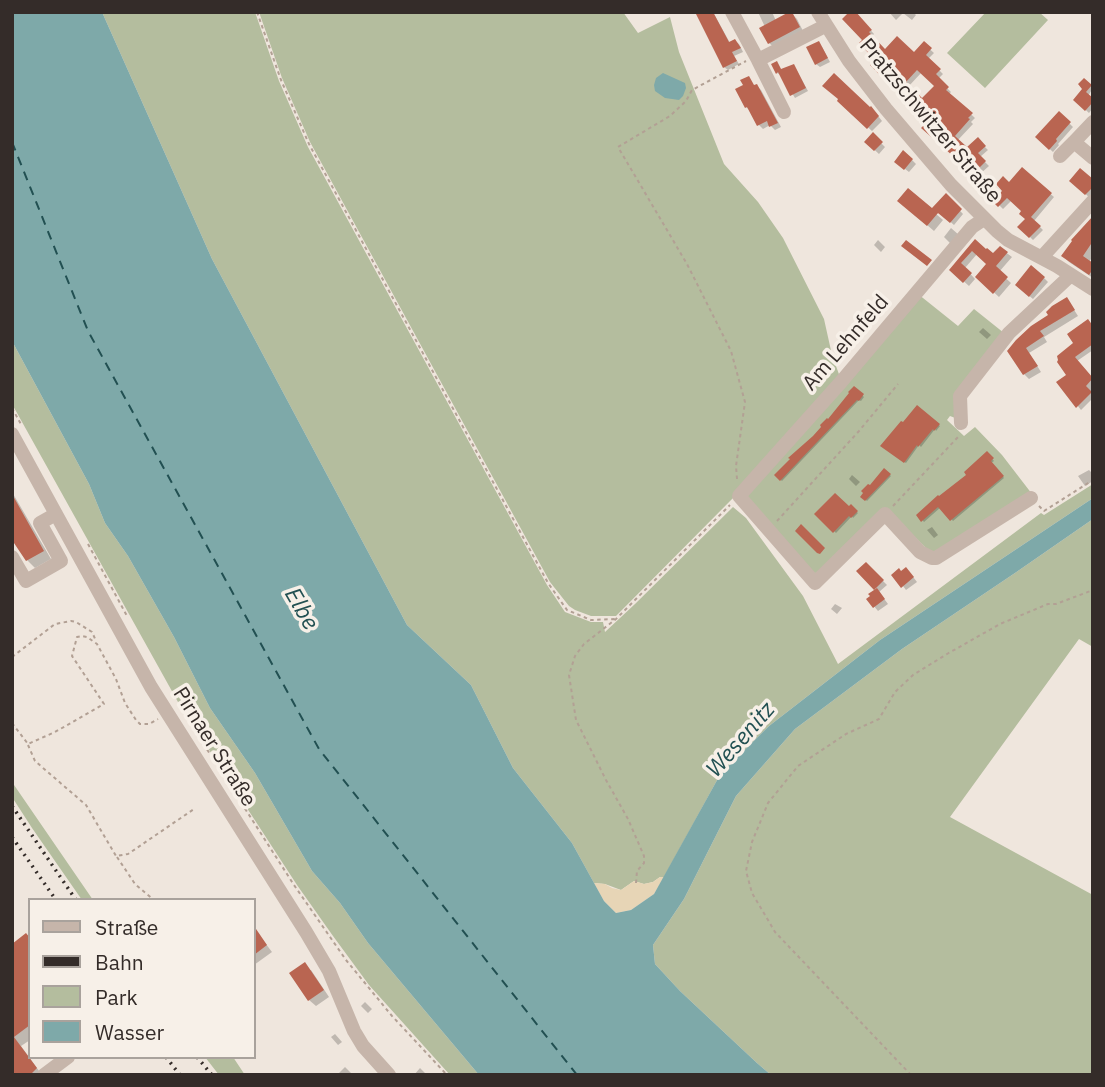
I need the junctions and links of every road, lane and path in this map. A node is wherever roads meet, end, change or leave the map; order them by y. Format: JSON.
{"nodes":[{"id":1,"x":257,"y":12,"type":"edge"},
{"id":2,"x":732,"y":12,"type":"edge"},
{"id":3,"x":818,"y":12,"type":"edge"},
{"id":4,"x":825,"y":26,"type":"junction"},
{"id":5,"x":757,"y":58,"type":"junction"},
{"id":6,"x":784,"y":112,"type":"dead end"},
{"id":7,"x":1093,"y":122,"type":"edge"},
{"id":8,"x":1074,"y":142,"type":"junction"},
{"id":9,"x":1060,"y":156,"type":"dead end"},
{"id":10,"x":1093,"y":158,"type":"edge"},
{"id":11,"x":1093,"y":201,"type":"edge"},
{"id":12,"x":984,"y":219,"type":"junction"},
{"id":13,"x":1042,"y":257,"type":"junction"},
{"id":14,"x":1071,"y":275,"type":"junction"},
{"id":15,"x":1093,"y":289,"type":"edge"},
{"id":16,"x":898,"y":384,"type":"dead end"},
{"id":17,"x":12,"y":408,"type":"edge"},
{"id":18,"x":961,"y":424,"type":"joint"},
{"id":19,"x":19,"y":433,"type":"edge"},
{"id":20,"x":1093,"y":480,"type":"edge"},
{"id":21,"x":739,"y":496,"type":"junction"},
{"id":22,"x":1031,"y":498,"type":"joint"},
{"id":23,"x":56,"y":514,"type":"junction"},
{"id":24,"x":885,"y":514,"type":"junction"},
{"id":25,"x":769,"y":530,"type":"junction"},
{"id":26,"x":84,"y":538,"type":"dead end"},
{"id":27,"x":12,"y":556,"type":"edge"},
{"id":28,"x":1093,"y":590,"type":"edge"},
{"id":29,"x":616,"y":619,"type":"junction"},
{"id":30,"x":130,"y":621,"type":"dead end"},
{"id":31,"x":97,"y":644,"type":"junction"},
{"id":32,"x":12,"y":657,"type":"edge"},
{"id":33,"x":167,"y":712,"type":"junction"},
{"id":34,"x":12,"y":723,"type":"edge"},
{"id":35,"x":190,"y":724,"type":"dead end"},
{"id":36,"x":28,"y":744,"type":"junction"},
{"id":37,"x":194,"y":809,"type":"dead end"},
{"id":38,"x":116,"y":856,"type":"junction"},
{"id":39,"x":636,"y":883,"type":"dead end"},
{"id":40,"x":151,"y":898,"type":"edge"},
{"id":41,"x":64,"y":1059,"type":"edge"},
{"id":42,"x":44,"y":1075,"type":"edge"},
{"id":43,"x":390,"y":1075,"type":"edge"},
{"id":44,"x":447,"y":1075,"type":"edge"},
{"id":45,"x":911,"y":1075,"type":"edge"}],
"edges":[{"from":1,"to":29,"type":"path"},
{"from":2,"to":5,"type":"street"},
{"from":3,"to":4,"type":"street","name":"Pratzschwitzer Straße"},
{"from":4,"to":5,"type":"street"},
{"from":4,"to":12,"type":"street","name":"Pratzschwitzer Straße"},
{"from":5,"to":6,"type":"street"},
{"from":5,"to":21,"type":"path"},
{"from":7,"to":8,"type":"street"},
{"from":8,"to":9,"type":"street"},
{"from":8,"to":10,"type":"street"},
{"from":11,"to":13,"type":"street"},
{"from":12,"to":13,"type":"street","name":"Pratzschwitzer Straße"},
{"from":12,"to":21,"type":"street","name":"Am Lehnfeld"},
{"from":13,"to":14,"type":"street","name":"Pratzschwitzer Straße"},
{"from":14,"to":15,"type":"street","name":"Pratzschwitzer Straße"},
{"from":14,"to":18,"type":"street"},
{"from":16,"to":25,"type":"path"},
{"from":17,"to":19,"type":"path"},
{"from":18,"to":24,"type":"path"},
{"from":19,"to":23,"type":"street","name":"Pirnaer Straße"},
{"from":20,"to":22,"type":"path"},
{"from":21,"to":25,"type":"street"},
{"from":21,"to":29,"type":"path"},
{"from":22,"to":24,"type":"street"},
{"from":23,"to":27,"type":"street"},
{"from":23,"to":33,"type":"street","name":"Pirnaer Straße"},
{"from":24,"to":25,"type":"street"},
{"from":26,"to":30,"type":"path"},
{"from":28,"to":45,"type":"path"},
{"from":29,"to":39,"type":"path"},
{"from":31,"to":32,"type":"path"},
{"from":31,"to":33,"type":"path"},
{"from":31,"to":36,"type":"path"},
{"from":33,"to":43,"type":"street","name":"Pirnaer Straße"},
{"from":34,"to":36,"type":"path"},
{"from":35,"to":44,"type":"path"},
{"from":36,"to":38,"type":"path"},
{"from":37,"to":38,"type":"path"},
{"from":38,"to":40,"type":"path"},
{"from":41,"to":42,"type":"street"}]}
